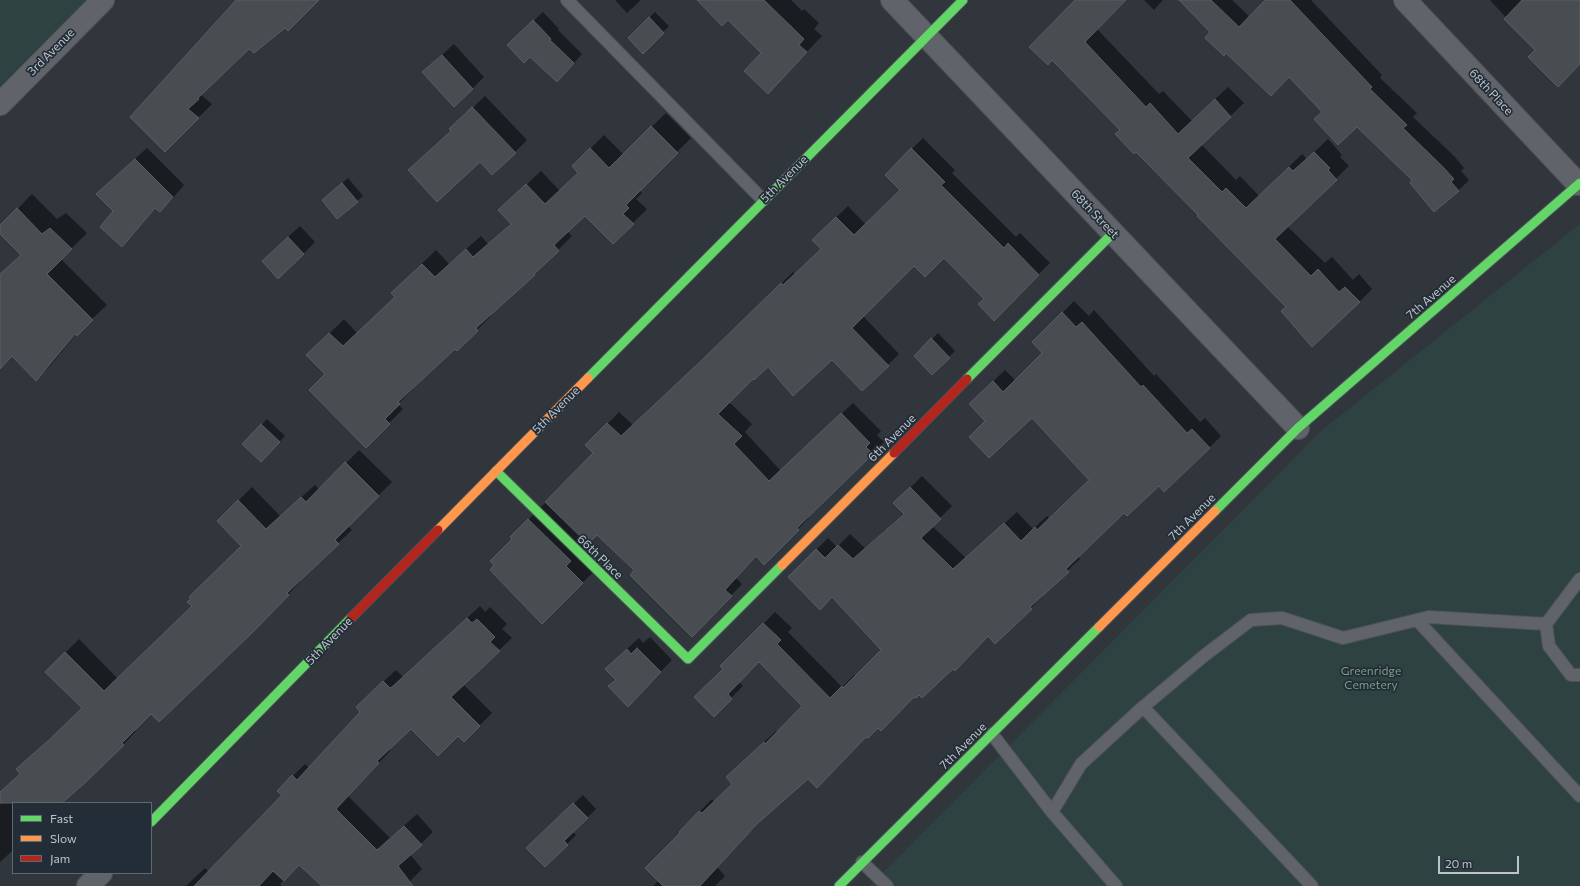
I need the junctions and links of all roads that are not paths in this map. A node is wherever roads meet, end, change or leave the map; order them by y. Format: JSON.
{"nodes":[{"id":1,"x":103,"y":0,"type":"edge"},
{"id":2,"x":567,"y":0,"type":"edge"},
{"id":3,"x":892,"y":0,"type":"edge"},
{"id":4,"x":963,"y":0,"type":"edge"},
{"id":5,"x":1404,"y":0,"type":"edge"},
{"id":6,"x":926,"y":36,"type":"junction"},
{"id":7,"x":0,"y":104,"type":"edge"},
{"id":8,"x":1579,"y":184,"type":"edge"},
{"id":9,"x":763,"y":200,"type":"junction"},
{"id":10,"x":1113,"y":233,"type":"junction"},
{"id":11,"x":1298,"y":428,"type":"junction"},
{"id":12,"x":496,"y":471,"type":"junction"},
{"id":13,"x":1580,"y":579,"type":"edge"},
{"id":14,"x":1417,"y":620,"type":"junction"},
{"id":15,"x":1546,"y":624,"type":"junction"},
{"id":16,"x":688,"y":659,"type":"joint"},
{"id":17,"x":1580,"y":675,"type":"edge"},
{"id":18,"x":1143,"y":707,"type":"junction"},
{"id":19,"x":992,"y":734,"type":"junction"},
{"id":20,"x":1580,"y":796,"type":"edge"},
{"id":21,"x":1052,"y":812,"type":"junction"},
{"id":22,"x":152,"y":821,"type":"edge"},
{"id":23,"x":862,"y":862,"type":"junction"},
{"id":24,"x":100,"y":874,"type":"edge"},
{"id":25,"x":88,"y":886,"type":"edge"},
{"id":26,"x":839,"y":886,"type":"edge"},
{"id":27,"x":887,"y":886,"type":"edge"},
{"id":28,"x":1116,"y":886,"type":"edge"},
{"id":29,"x":1312,"y":886,"type":"edge"}],
"edges":[{"from":1,"to":7,"type":"street","name":"3rd Avenue"},
{"from":2,"to":9,"type":"lane"},
{"from":3,"to":6,"type":"street","name":"68th Street"},
{"from":4,"to":6,"type":"street","name":"5th Avenue"},
{"from":5,"to":8,"type":"street","name":"68th Place"},
{"from":6,"to":9,"type":"street","name":"5th Avenue"},
{"from":6,"to":10,"type":"street","name":"68th Street"},
{"from":8,"to":11,"type":"street","name":"7th Avenue"},
{"from":9,"to":12,"type":"street","name":"5th Avenue"},
{"from":10,"to":11,"type":"street","name":"68th Street"},
{"from":10,"to":16,"type":"street","name":"6th Avenue"},
{"from":11,"to":19,"type":"street","name":"7th Avenue"},
{"from":12,"to":16,"type":"street","name":"66th Place"},
{"from":12,"to":22,"type":"street","name":"5th Avenue"},
{"from":13,"to":15,"type":"lane"},
{"from":14,"to":15,"type":"lane"},
{"from":14,"to":18,"type":"lane"},
{"from":14,"to":20,"type":"lane"},
{"from":15,"to":17,"type":"lane"},
{"from":18,"to":21,"type":"lane"},
{"from":18,"to":29,"type":"lane"},
{"from":19,"to":21,"type":"lane"},
{"from":19,"to":23,"type":"street","name":"7th Avenue"},
{"from":21,"to":28,"type":"lane"},
{"from":23,"to":26,"type":"street","name":"7th Avenue"},
{"from":23,"to":27,"type":"lane"},
{"from":24,"to":25,"type":"street"}]}
